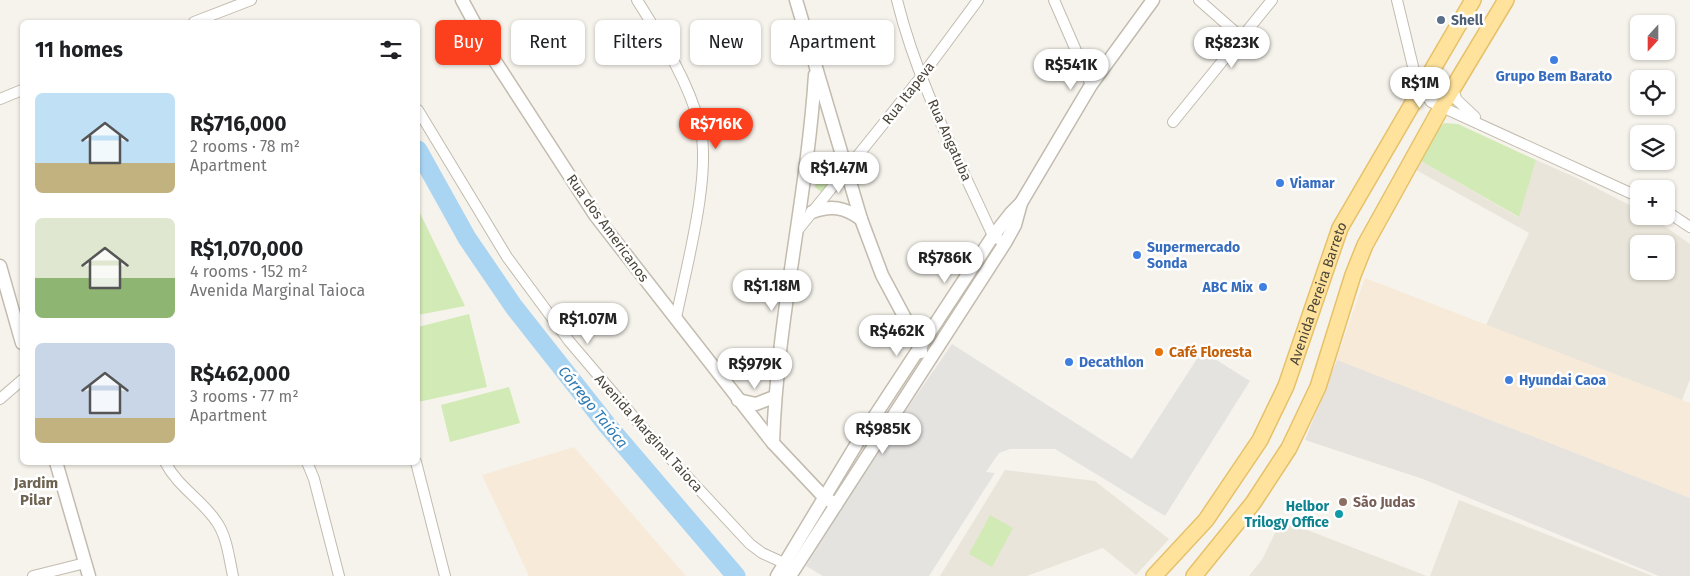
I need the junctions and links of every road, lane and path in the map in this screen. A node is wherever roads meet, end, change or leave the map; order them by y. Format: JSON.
{"nodes":[{"id":1,"x":251,"y":0,"type":"edge"},
{"id":2,"x":462,"y":0,"type":"edge"},
{"id":3,"x":637,"y":0,"type":"edge"},
{"id":4,"x":796,"y":0,"type":"edge"},
{"id":5,"x":896,"y":0,"type":"edge"},
{"id":6,"x":978,"y":0,"type":"edge"},
{"id":7,"x":1054,"y":0,"type":"edge"},
{"id":8,"x":1153,"y":0,"type":"edge"},
{"id":9,"x":1199,"y":0,"type":"edge"},
{"id":10,"x":1272,"y":0,"type":"edge"},
{"id":11,"x":1397,"y":0,"type":"edge"},
{"id":12,"x":1473,"y":0,"type":"edge"},
{"id":13,"x":1506,"y":0,"type":"edge"},
{"id":14,"x":199,"y":20,"type":"edge"},
{"id":15,"x":1241,"y":37,"type":"junction"},
{"id":16,"x":815,"y":66,"type":"junction"},
{"id":17,"x":921,"y":77,"type":"junction"},
{"id":18,"x":1090,"y":86,"type":"junction"},
{"id":19,"x":1420,"y":88,"type":"junction"},
{"id":20,"x":1452,"y":88,"type":"junction"},
{"id":21,"x":20,"y":91,"type":"edge"},
{"id":22,"x":0,"y":99,"type":"edge"},
{"id":23,"x":1441,"y":108,"type":"junction"},
{"id":24,"x":420,"y":113,"type":"edge"},
{"id":25,"x":1173,"y":122,"type":"dead end"},
{"id":26,"x":1484,"y":124,"type":"junction"},
{"id":27,"x":847,"y":171,"type":"junction"},
{"id":28,"x":1630,"y":192,"type":"edge"},
{"id":29,"x":1021,"y":203,"type":"junction"},
{"id":30,"x":812,"y":212,"type":"junction"},
{"id":31,"x":1675,"y":217,"type":"edge"},
{"id":32,"x":861,"y":219,"type":"junction"},
{"id":33,"x":1690,"y":227,"type":"edge"},
{"id":34,"x":797,"y":231,"type":"junction"},
{"id":35,"x":993,"y":236,"type":"junction"},
{"id":36,"x":1005,"y":242,"type":"junction"},
{"id":37,"x":0,"y":266,"type":"edge"},
{"id":38,"x":676,"y":318,"type":"junction"},
{"id":39,"x":20,"y":336,"type":"edge"},
{"id":40,"x":920,"y":346,"type":"junction"},
{"id":41,"x":919,"y":376,"type":"junction"},
{"id":42,"x":20,"y":382,"type":"edge"},
{"id":43,"x":774,"y":398,"type":"junction"},
{"id":44,"x":0,"y":399,"type":"edge"},
{"id":45,"x":738,"y":400,"type":"junction"},
{"id":46,"x":772,"y":442,"type":"junction"},
{"id":47,"x":57,"y":465,"type":"edge"},
{"id":48,"x":167,"y":465,"type":"edge"},
{"id":49,"x":308,"y":465,"type":"edge"},
{"id":50,"x":417,"y":465,"type":"edge"},
{"id":51,"x":823,"y":496,"type":"junction"},
{"id":52,"x":836,"y":505,"type":"junction"},
{"id":53,"x":85,"y":563,"type":"junction"},
{"id":54,"x":784,"y":564,"type":"junction"},
{"id":55,"x":33,"y":576,"type":"edge"},
{"id":56,"x":89,"y":576,"type":"edge"},
{"id":57,"x":233,"y":576,"type":"edge"},
{"id":58,"x":339,"y":576,"type":"edge"},
{"id":59,"x":445,"y":576,"type":"edge"},
{"id":60,"x":777,"y":576,"type":"edge"},
{"id":61,"x":790,"y":576,"type":"edge"},
{"id":62,"x":1154,"y":576,"type":"edge"},
{"id":63,"x":1194,"y":576,"type":"edge"}],
"edges":[{"from":1,"to":14,"type":"street"},
{"from":2,"to":38,"type":"street","name":"Rua dos Americanos"},
{"from":3,"to":38,"type":"street"},
{"from":4,"to":16,"type":"street"},
{"from":5,"to":17,"type":"street","name":"Rua Angatuba"},
{"from":6,"to":17,"type":"street","name":"Rua Itapeva"},
{"from":7,"to":18,"type":"street"},
{"from":8,"to":18,"type":"street"},
{"from":9,"to":15,"type":"street"},
{"from":10,"to":15,"type":"street"},
{"from":11,"to":19,"type":"street"},
{"from":12,"to":19,"type":"main road","name":"Avenida Pereira Barreto"},
{"from":13,"to":20,"type":"main road","name":"Avenida Pereira Barreto"},
{"from":15,"to":25,"type":"street"},
{"from":16,"to":27,"type":"street"},
{"from":16,"to":34,"type":"street"},
{"from":17,"to":27,"type":"street","name":"Rua Itapeva"},
{"from":17,"to":35,"type":"street","name":"Rua Angatuba"},
{"from":18,"to":29,"type":"street"},
{"from":19,"to":23,"type":"street"},
{"from":19,"to":62,"type":"main road","name":"Avenida Pereira Barreto"},
{"from":20,"to":23,"type":"main road","name":"Avenida Pereira Barreto"},
{"from":20,"to":26,"type":"street"},
{"from":21,"to":22,"type":"street"},
{"from":23,"to":26,"type":"street"},
{"from":23,"to":63,"type":"main road","name":"Avenida Pereira Barreto"},
{"from":24,"to":54,"type":"street","name":"Avenida Marginal Taioca"},
{"from":26,"to":28,"type":"street"},
{"from":27,"to":30,"type":"street","name":"Rua Itapeva"},
{"from":27,"to":32,"type":"street"},
{"from":29,"to":35,"type":"street"},
{"from":29,"to":36,"type":"street"},
{"from":30,"to":32,"type":"street"},
{"from":30,"to":34,"type":"street","name":"Rua Itapeva"},
{"from":31,"to":33,"type":"street"},
{"from":32,"to":40,"type":"street"},
{"from":34,"to":43,"type":"street"},
{"from":35,"to":36,"type":"street"},
{"from":35,"to":40,"type":"street"},
{"from":36,"to":41,"type":"street"},
{"from":37,"to":39,"type":"street"},
{"from":38,"to":45,"type":"street","name":"Rua dos Americanos"},
{"from":40,"to":41,"type":"street"},
{"from":40,"to":51,"type":"street"},
{"from":41,"to":52,"type":"street"},
{"from":42,"to":44,"type":"street"},
{"from":43,"to":45,"type":"street"},
{"from":43,"to":46,"type":"street"},
{"from":45,"to":46,"type":"street","name":"Rua dos Americanos"},
{"from":46,"to":51,"type":"street","name":"Rua dos Americanos"},
{"from":47,"to":53,"type":"street"},
{"from":48,"to":57,"type":"street"},
{"from":49,"to":58,"type":"street"},
{"from":50,"to":59,"type":"street"},
{"from":51,"to":52,"type":"street","name":"Rua dos Americanos"},
{"from":51,"to":54,"type":"street"},
{"from":52,"to":61,"type":"street"},
{"from":53,"to":55,"type":"street"},
{"from":53,"to":56,"type":"street"},
{"from":54,"to":60,"type":"street"}]}
